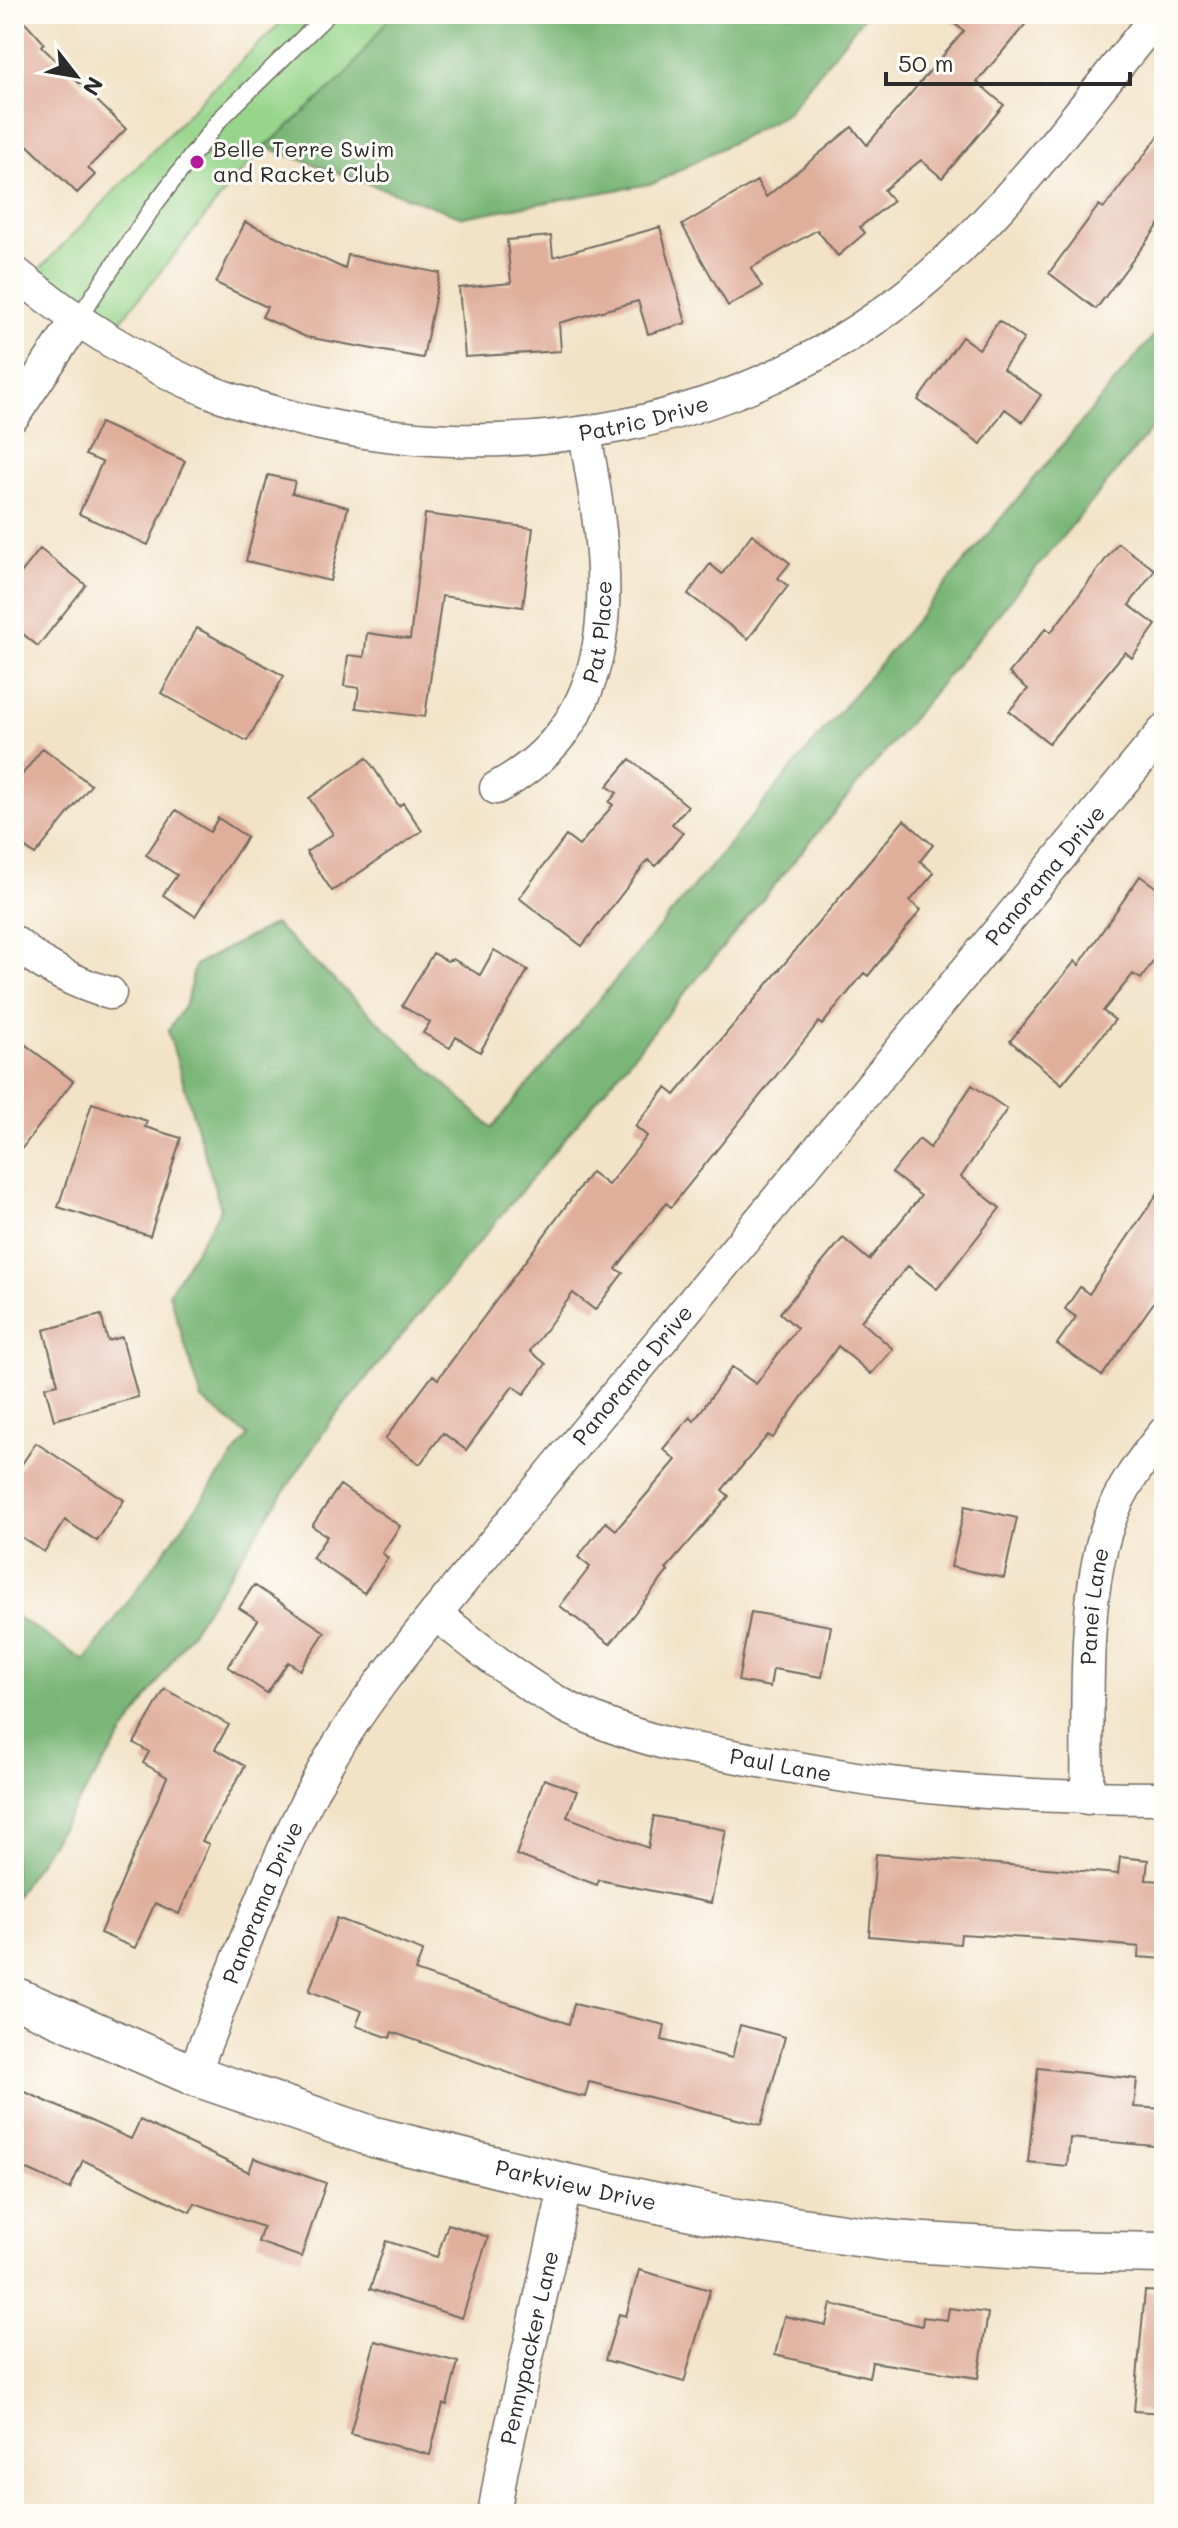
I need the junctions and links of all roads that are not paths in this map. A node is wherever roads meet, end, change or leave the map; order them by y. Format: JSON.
{"nodes":[{"id":1,"x":328,"y":14,"type":"edge"},
{"id":2,"x":1159,"y":14,"type":"edge"},
{"id":3,"x":14,"y":272,"type":"edge"},
{"id":4,"x":77,"y":320,"type":"junction"},
{"id":5,"x":14,"y":415,"type":"edge"},
{"id":6,"x":585,"y":434,"type":"junction"},
{"id":7,"x":1164,"y":731,"type":"edge"},
{"id":8,"x":496,"y":788,"type":"dead end"},
{"id":9,"x":14,"y":942,"type":"edge"},
{"id":10,"x":110,"y":993,"type":"dead end"},
{"id":11,"x":1164,"y":1433,"type":"edge"},
{"id":12,"x":435,"y":1614,"type":"junction"},
{"id":13,"x":1087,"y":1798,"type":"junction"},
{"id":14,"x":1164,"y":1798,"type":"edge"},
{"id":15,"x":14,"y":1997,"type":"edge"},
{"id":16,"x":193,"y":2075,"type":"junction"},
{"id":17,"x":566,"y":2184,"type":"junction"},
{"id":18,"x":1164,"y":2253,"type":"edge"},
{"id":19,"x":494,"y":2514,"type":"edge"}],
"edges":[{"from":1,"to":4,"type":"lane"},
{"from":2,"to":6,"type":"street","name":"Patric Drive"},
{"from":3,"to":4,"type":"street","name":"Patric Drive"},
{"from":4,"to":5,"type":"street"},
{"from":4,"to":6,"type":"street","name":"Patric Drive"},
{"from":6,"to":8,"type":"street","name":"Pat Place"},
{"from":7,"to":12,"type":"street","name":"Panorama Drive"},
{"from":9,"to":10,"type":"street"},
{"from":11,"to":13,"type":"street","name":"Panei Lane"},
{"from":12,"to":13,"type":"street","name":"Paul Lane"},
{"from":12,"to":16,"type":"street","name":"Panorama Drive"},
{"from":13,"to":14,"type":"street","name":"Paul Lane"},
{"from":15,"to":16,"type":"street","name":"Parkview Drive"},
{"from":16,"to":17,"type":"street","name":"Parkview Drive"},
{"from":17,"to":18,"type":"street","name":"Parkview Drive"},
{"from":17,"to":19,"type":"street","name":"Pennypacker Lane"}]}
